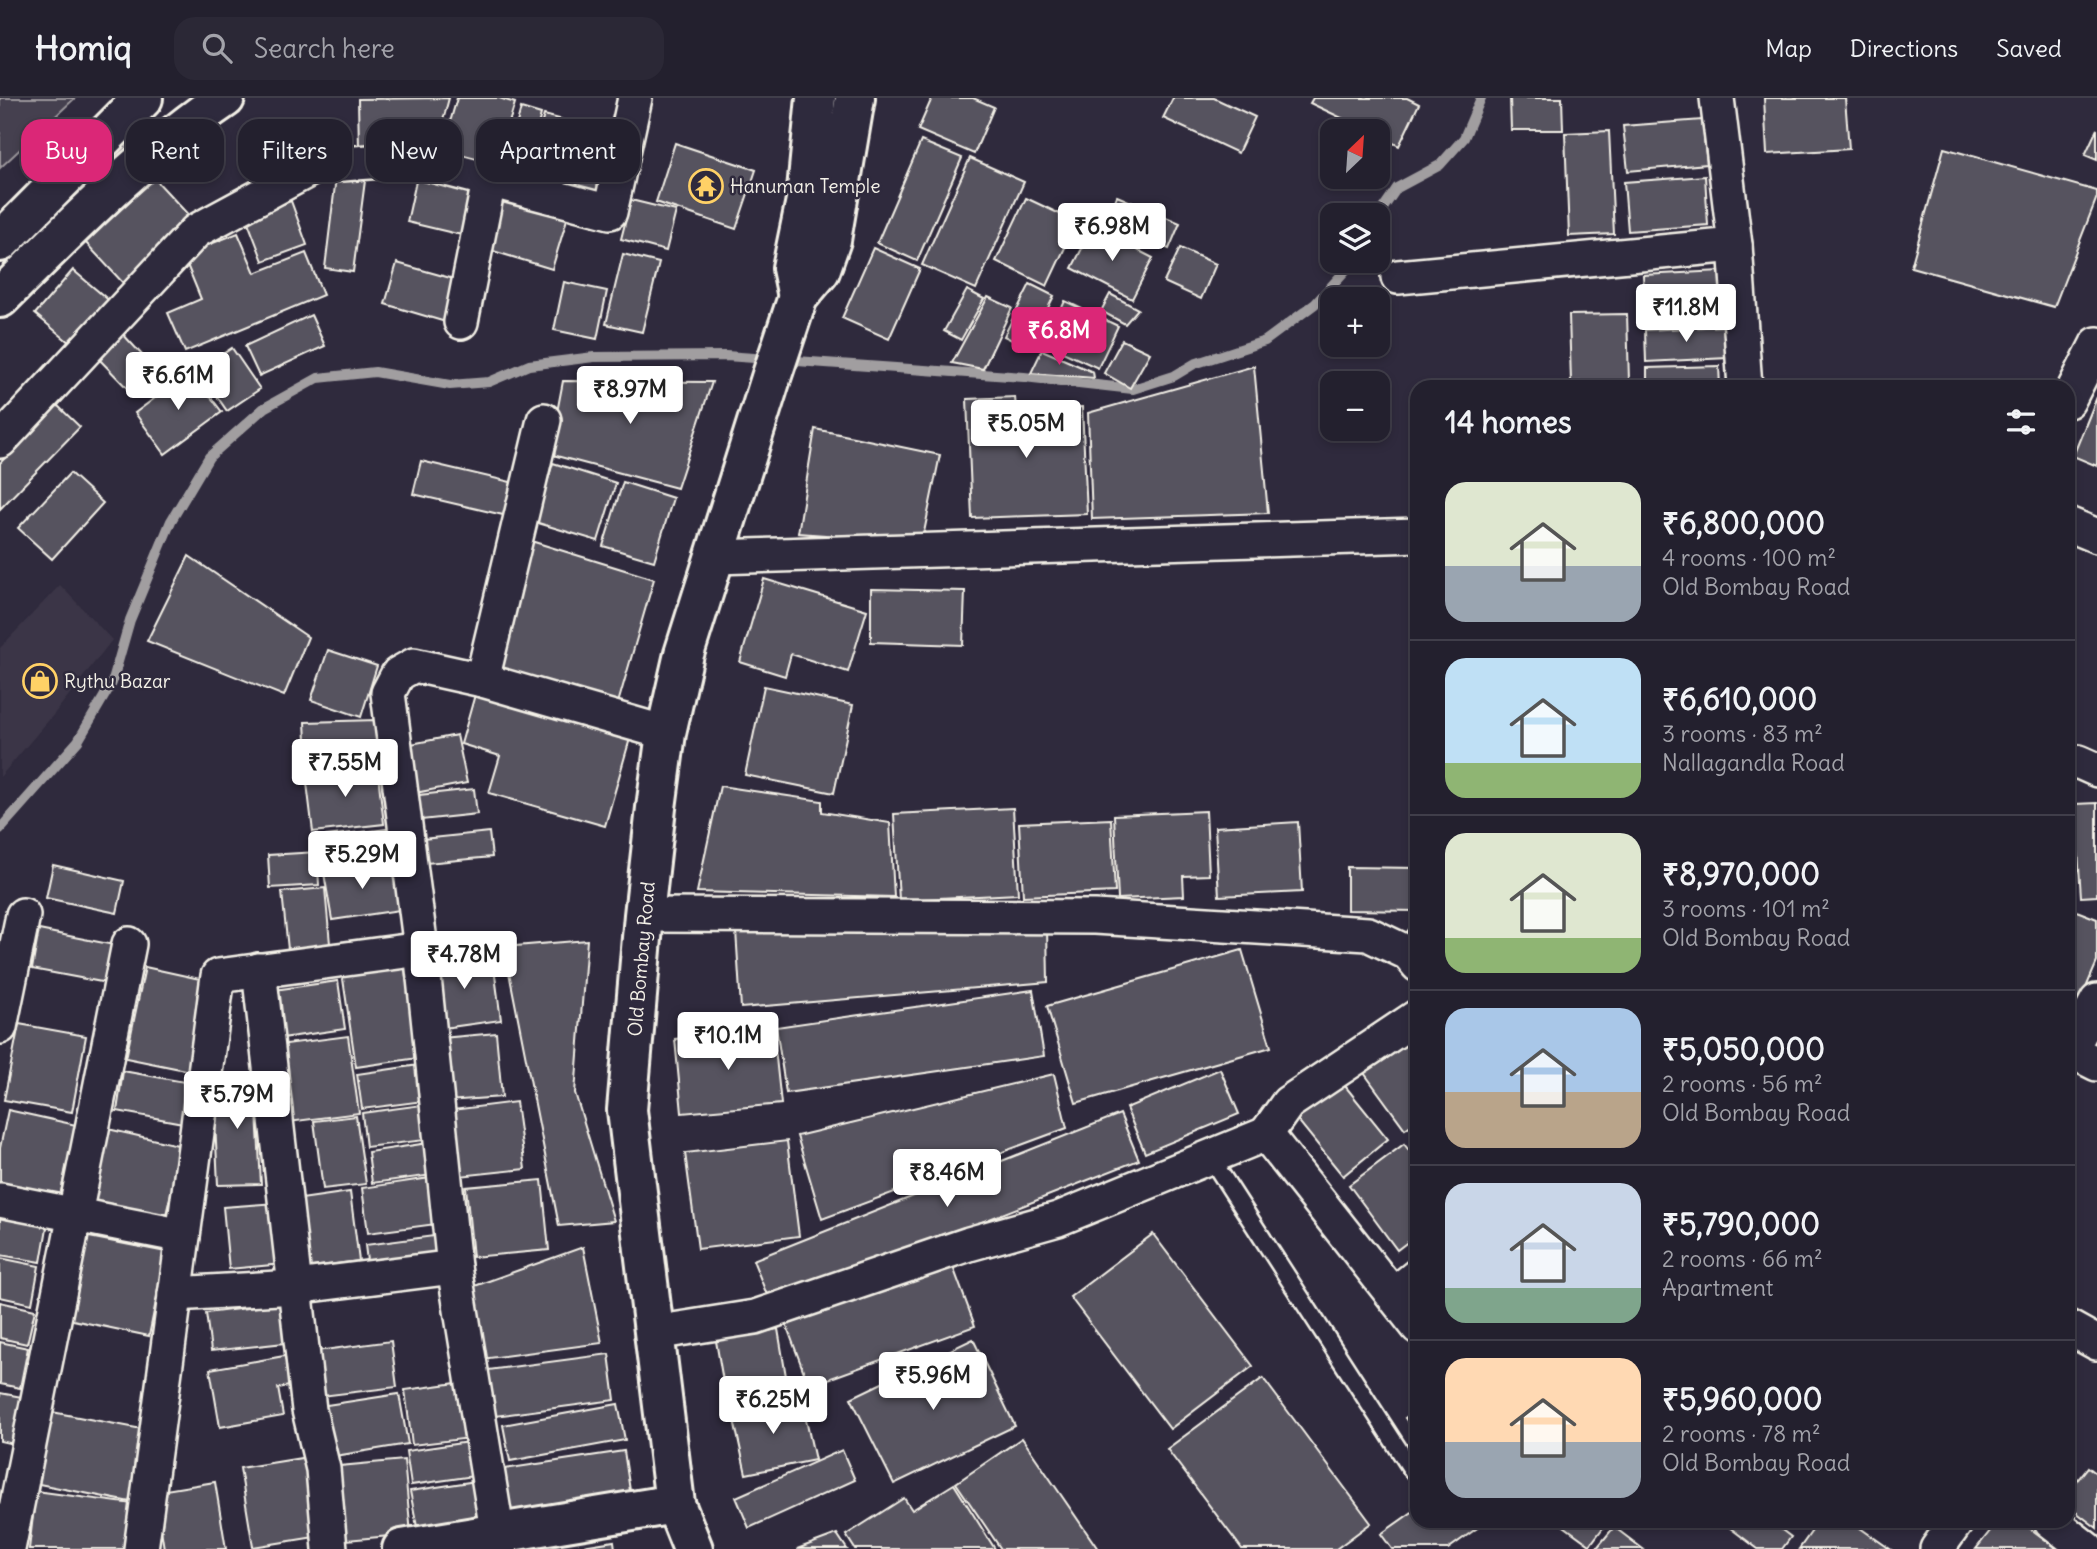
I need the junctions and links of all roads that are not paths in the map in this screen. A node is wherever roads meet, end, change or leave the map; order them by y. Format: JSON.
{"nodes":[{"id":1,"x":143,"y":98,"type":"edge"},
{"id":2,"x":225,"y":98,"type":"edge"},
{"id":3,"x":635,"y":98,"type":"edge"},
{"id":4,"x":816,"y":98,"type":"edge"},
{"id":5,"x":855,"y":98,"type":"edge"},
{"id":6,"x":1717,"y":98,"type":"edge"},
{"id":7,"x":173,"y":112,"type":"edge"},
{"id":8,"x":630,"y":119,"type":"edge"},
{"id":9,"x":476,"y":177,"type":"edge"},
{"id":10,"x":489,"y":182,"type":"edge"},
{"id":11,"x":493,"y":182,"type":"edge"},
{"id":12,"x":617,"y":182,"type":"edge"},
{"id":13,"x":0,"y":242,"type":"edge"},
{"id":14,"x":1735,"y":245,"type":"junction"},
{"id":15,"x":1398,"y":276,"type":"dead end"},
{"id":16,"x":0,"y":298,"type":"edge"},
{"id":17,"x":792,"y":315,"type":"junction"},
{"id":18,"x":461,"y":322,"type":"dead end"},
{"id":19,"x":2097,"y":344,"type":"edge"},
{"id":20,"x":1745,"y":380,"type":"edge"},
{"id":21,"x":2075,"y":387,"type":"edge"},
{"id":22,"x":544,"y":420,"type":"dead end"},
{"id":23,"x":0,"y":441,"type":"edge"},
{"id":24,"x":2075,"y":526,"type":"edge"},
{"id":25,"x":1410,"y":535,"type":"edge"},
{"id":26,"x":2097,"y":536,"type":"edge"},
{"id":27,"x":715,"y":557,"type":"junction"},
{"id":28,"x":482,"y":680,"type":"junction"},
{"id":29,"x":666,"y":733,"type":"junction"},
{"id":30,"x":2075,"y":762,"type":"edge"},
{"id":31,"x":2097,"y":770,"type":"edge"},
{"id":32,"x":23,"y":915,"type":"dead end"},
{"id":33,"x":644,"y":915,"type":"junction"},
{"id":34,"x":129,"y":944,"type":"dead end"},
{"id":35,"x":421,"y":948,"type":"junction"},
{"id":36,"x":1410,"y":956,"type":"edge"},
{"id":37,"x":259,"y":970,"type":"junction"},
{"id":38,"x":2097,"y":1002,"type":"edge"},
{"id":39,"x":1410,"y":1021,"type":"edge"},
{"id":40,"x":0,"y":1027,"type":"edge"},
{"id":41,"x":2079,"y":1057,"type":"edge"},
{"id":42,"x":1266,"y":1134,"type":"junction"},
{"id":43,"x":1210,"y":1157,"type":"junction"},
{"id":44,"x":0,"y":1200,"type":"edge"},
{"id":45,"x":75,"y":1214,"type":"junction"},
{"id":46,"x":183,"y":1236,"type":"junction"},
{"id":47,"x":454,"y":1267,"type":"junction"},
{"id":48,"x":1405,"y":1285,"type":"edge"},
{"id":49,"x":295,"y":1287,"type":"junction"},
{"id":50,"x":175,"y":1294,"type":"junction"},
{"id":51,"x":2075,"y":1331,"type":"edge"},
{"id":52,"x":654,"y":1334,"type":"junction"},
{"id":53,"x":2097,"y":1343,"type":"edge"},
{"id":54,"x":1410,"y":1467,"type":"edge"},
{"id":55,"x":675,"y":1504,"type":"junction"},
{"id":56,"x":1952,"y":1528,"type":"edge"},
{"id":57,"x":2060,"y":1528,"type":"edge"},
{"id":58,"x":499,"y":1542,"type":"edge"},
{"id":59,"x":8,"y":1549,"type":"edge"},
{"id":60,"x":141,"y":1549,"type":"edge"},
{"id":61,"x":330,"y":1549,"type":"edge"},
{"id":62,"x":402,"y":1549,"type":"edge"},
{"id":63,"x":693,"y":1549,"type":"edge"},
{"id":64,"x":1937,"y":1549,"type":"edge"},
{"id":65,"x":2087,"y":1549,"type":"edge"}],
"edges":[{"from":1,"to":13,"type":"main road"},
{"from":2,"to":7,"type":"main road"},
{"from":3,"to":8,"type":"street"},
{"from":4,"to":17,"type":"main road"},
{"from":5,"to":17,"type":"main road"},
{"from":6,"to":14,"type":"street"},
{"from":7,"to":16,"type":"main road"},
{"from":9,"to":23,"type":"street"},
{"from":10,"to":18,"type":"street"},
{"from":11,"to":12,"type":"street"},
{"from":14,"to":15,"type":"street"},
{"from":14,"to":20,"type":"street"},
{"from":17,"to":27,"type":"main road","name":"Old Bombay Road"},
{"from":19,"to":21,"type":"street"},
{"from":22,"to":28,"type":"street"},
{"from":24,"to":26,"type":"street"},
{"from":25,"to":27,"type":"street"},
{"from":27,"to":29,"type":"main road","name":"Old Bombay Road"},
{"from":28,"to":29,"type":"street"},
{"from":28,"to":35,"type":"street"},
{"from":29,"to":33,"type":"main road","name":"Old Bombay Road"},
{"from":30,"to":31,"type":"street"},
{"from":32,"to":40,"type":"street"},
{"from":33,"to":36,"type":"street"},
{"from":33,"to":52,"type":"main road","name":"Old Bombay Road"},
{"from":34,"to":45,"type":"street"},
{"from":35,"to":37,"type":"street"},
{"from":35,"to":47,"type":"street"},
{"from":37,"to":46,"type":"street"},
{"from":37,"to":49,"type":"street"},
{"from":38,"to":41,"type":"street"},
{"from":39,"to":42,"type":"street"},
{"from":42,"to":43,"type":"street"},
{"from":42,"to":48,"type":"street"},
{"from":43,"to":52,"type":"street"},
{"from":43,"to":54,"type":"lane"},
{"from":44,"to":45,"type":"street"},
{"from":45,"to":46,"type":"street"},
{"from":45,"to":59,"type":"street"},
{"from":46,"to":50,"type":"street"},
{"from":47,"to":49,"type":"street"},
{"from":47,"to":58,"type":"street"},
{"from":49,"to":50,"type":"street"},
{"from":49,"to":61,"type":"street"},
{"from":50,"to":60,"type":"street"},
{"from":51,"to":53,"type":"street"},
{"from":52,"to":55,"type":"main road","name":"Old Bombay Road"},
{"from":55,"to":58,"type":"main road"},
{"from":55,"to":63,"type":"main road","name":"Old Bombay Road"},
{"from":56,"to":64,"type":"street"},
{"from":57,"to":65,"type":"street"},
{"from":58,"to":62,"type":"main road"}]}
